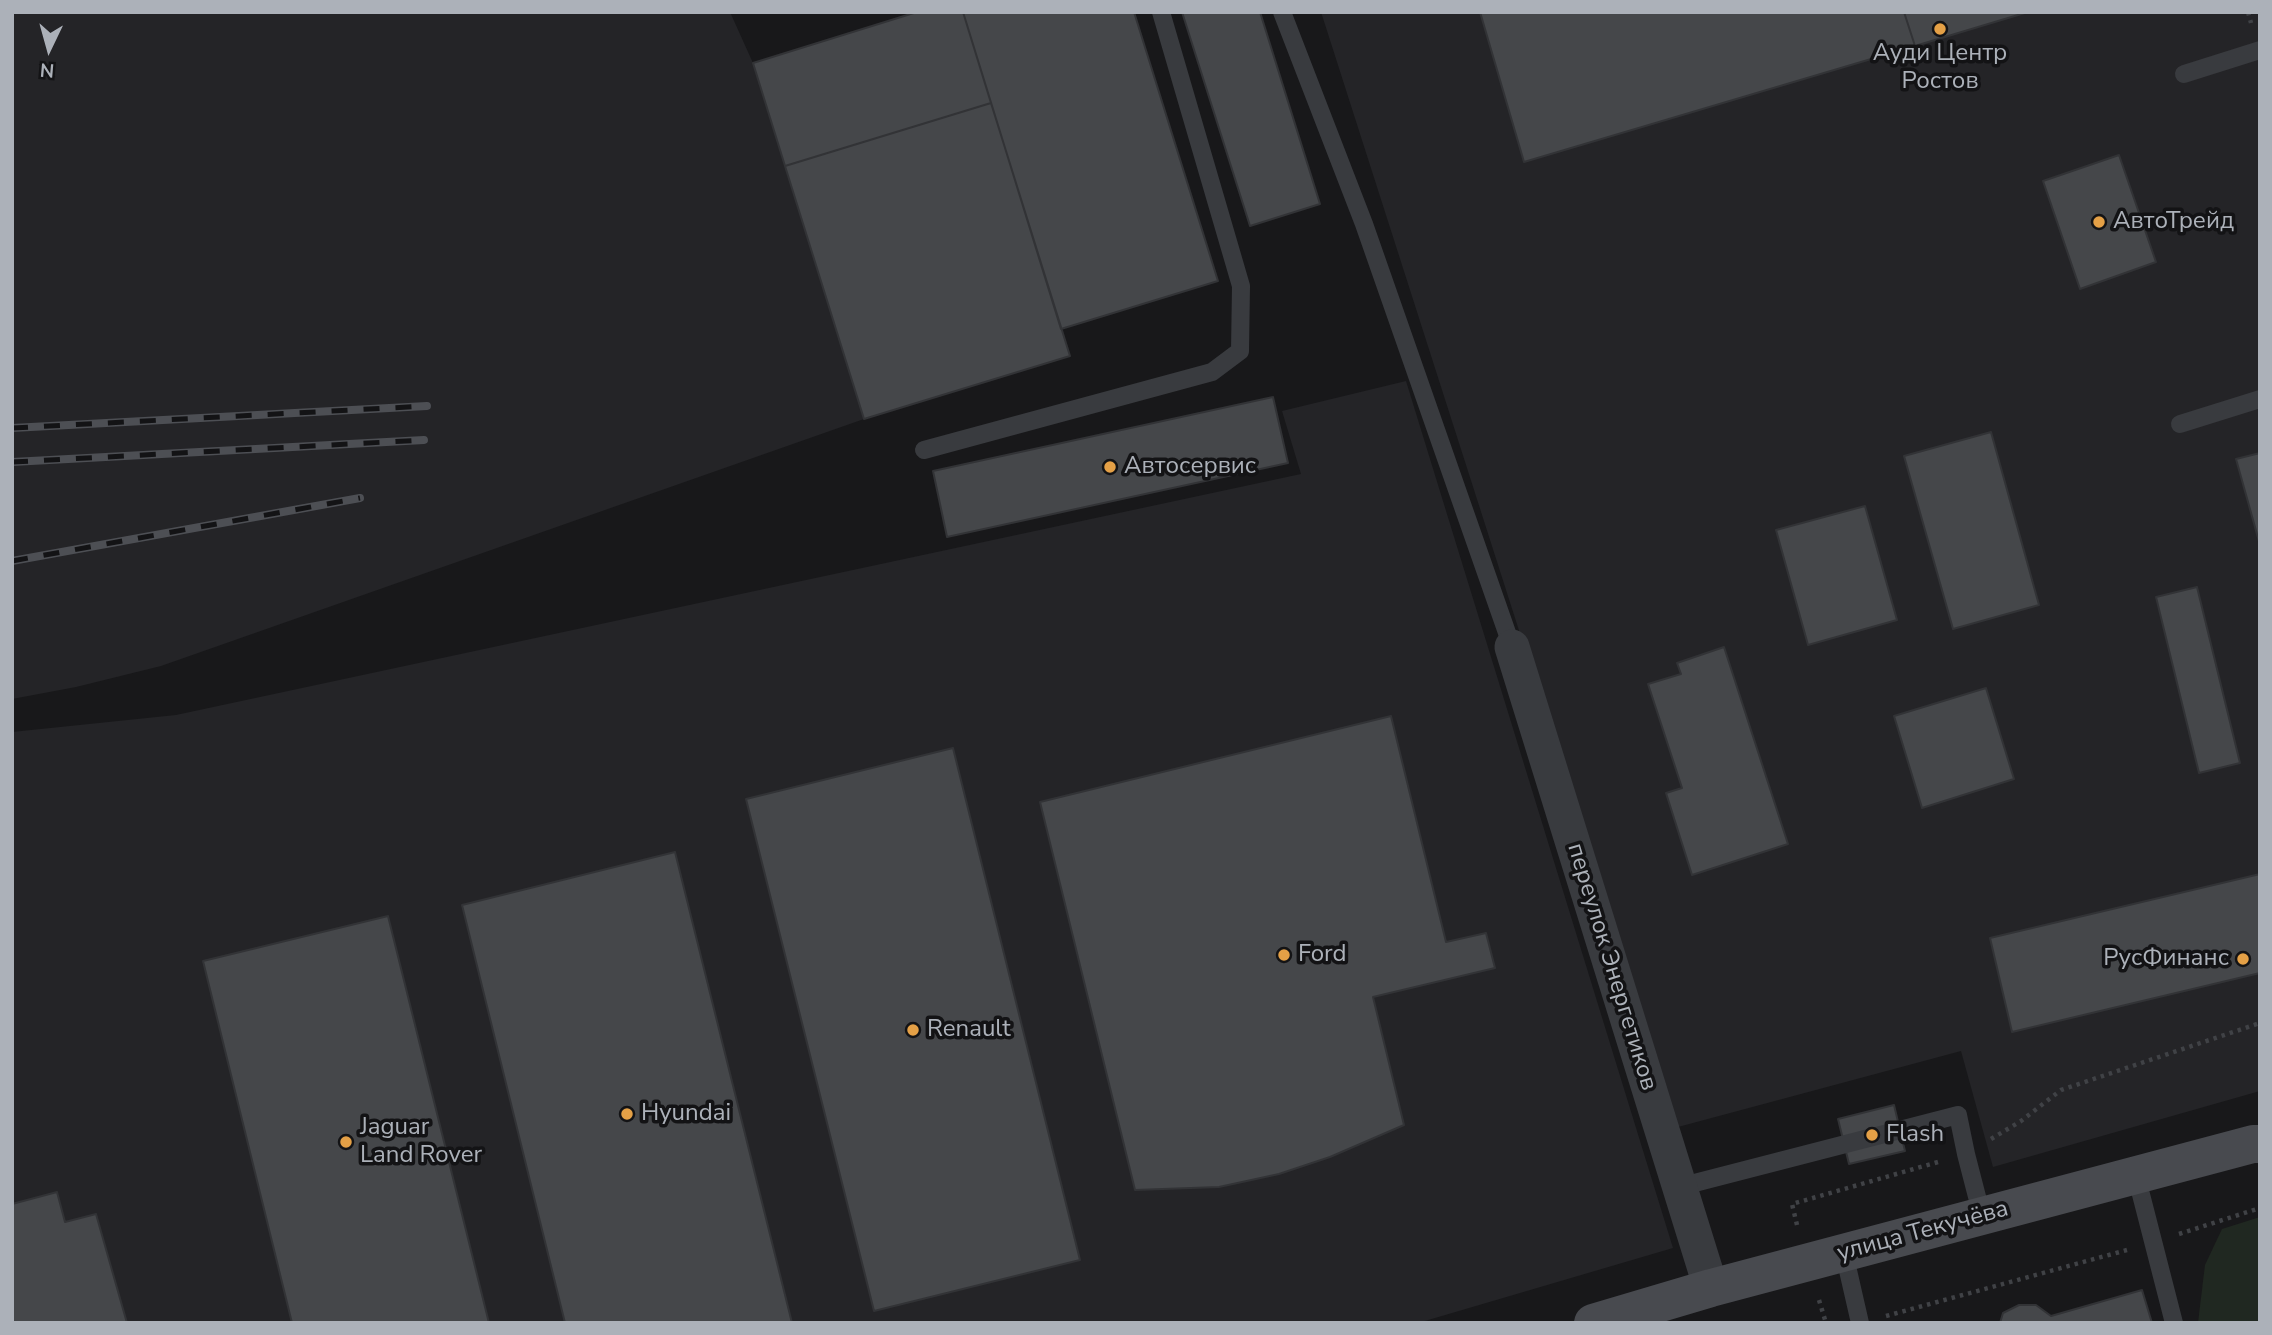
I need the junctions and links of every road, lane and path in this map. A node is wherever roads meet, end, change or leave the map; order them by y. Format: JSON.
{"nodes":[{"id":1,"x":1161,"y":12,"type":"edge"},
{"id":2,"x":1282,"y":12,"type":"edge"},
{"id":3,"x":2260,"y":50,"type":"edge"},
{"id":4,"x":2183,"y":74,"type":"dead end"},
{"id":5,"x":2260,"y":399,"type":"edge"},
{"id":6,"x":2180,"y":424,"type":"dead end"},
{"id":7,"x":924,"y":450,"type":"dead end"},
{"id":8,"x":1512,"y":647,"type":"joint"},
{"id":9,"x":2260,"y":1023,"type":"edge"},
{"id":10,"x":2258,"y":1143,"type":"edge"},
{"id":11,"x":1966,"y":1154,"type":"junction"},
{"id":12,"x":2136,"y":1175,"type":"junction"},
{"id":13,"x":1679,"y":1187,"type":"junction"},
{"id":14,"x":1792,"y":1204,"type":"dead end"},
{"id":15,"x":2260,"y":1208,"type":"edge"},
{"id":16,"x":1982,"y":1216,"type":"junction"},
{"id":17,"x":2153,"y":1243,"type":"junction"},
{"id":18,"x":1844,"y":1253,"type":"junction"},
{"id":19,"x":1711,"y":1288,"type":"junction"},
{"id":20,"x":1868,"y":1321,"type":"edge"},
{"id":21,"x":1593,"y":1323,"type":"edge"},
{"id":22,"x":2174,"y":1323,"type":"edge"}],
"edges":[{"from":1,"to":7,"type":"lane"},
{"from":2,"to":8,"type":"lane"},
{"from":3,"to":4,"type":"lane"},
{"from":5,"to":6,"type":"lane"},
{"from":8,"to":13,"type":"street","name":"переулок Энергетиков"},
{"from":9,"to":11,"type":"path"},
{"from":10,"to":12,"type":"main road","name":"улица Текучёва"},
{"from":11,"to":13,"type":"lane"},
{"from":11,"to":14,"type":"path"},
{"from":11,"to":16,"type":"lane"},
{"from":12,"to":16,"type":"main road","name":"улица Текучёва"},
{"from":12,"to":17,"type":"lane"},
{"from":13,"to":19,"type":"street","name":"переулок Энергетиков"},
{"from":15,"to":17,"type":"path"},
{"from":16,"to":18,"type":"main road","name":"улица Текучёва"},
{"from":17,"to":20,"type":"path"},
{"from":17,"to":22,"type":"lane"},
{"from":18,"to":19,"type":"main road","name":"улица Текучёва"},
{"from":18,"to":20,"type":"lane"},
{"from":19,"to":21,"type":"main road","name":"улица Текучёва"}]}
